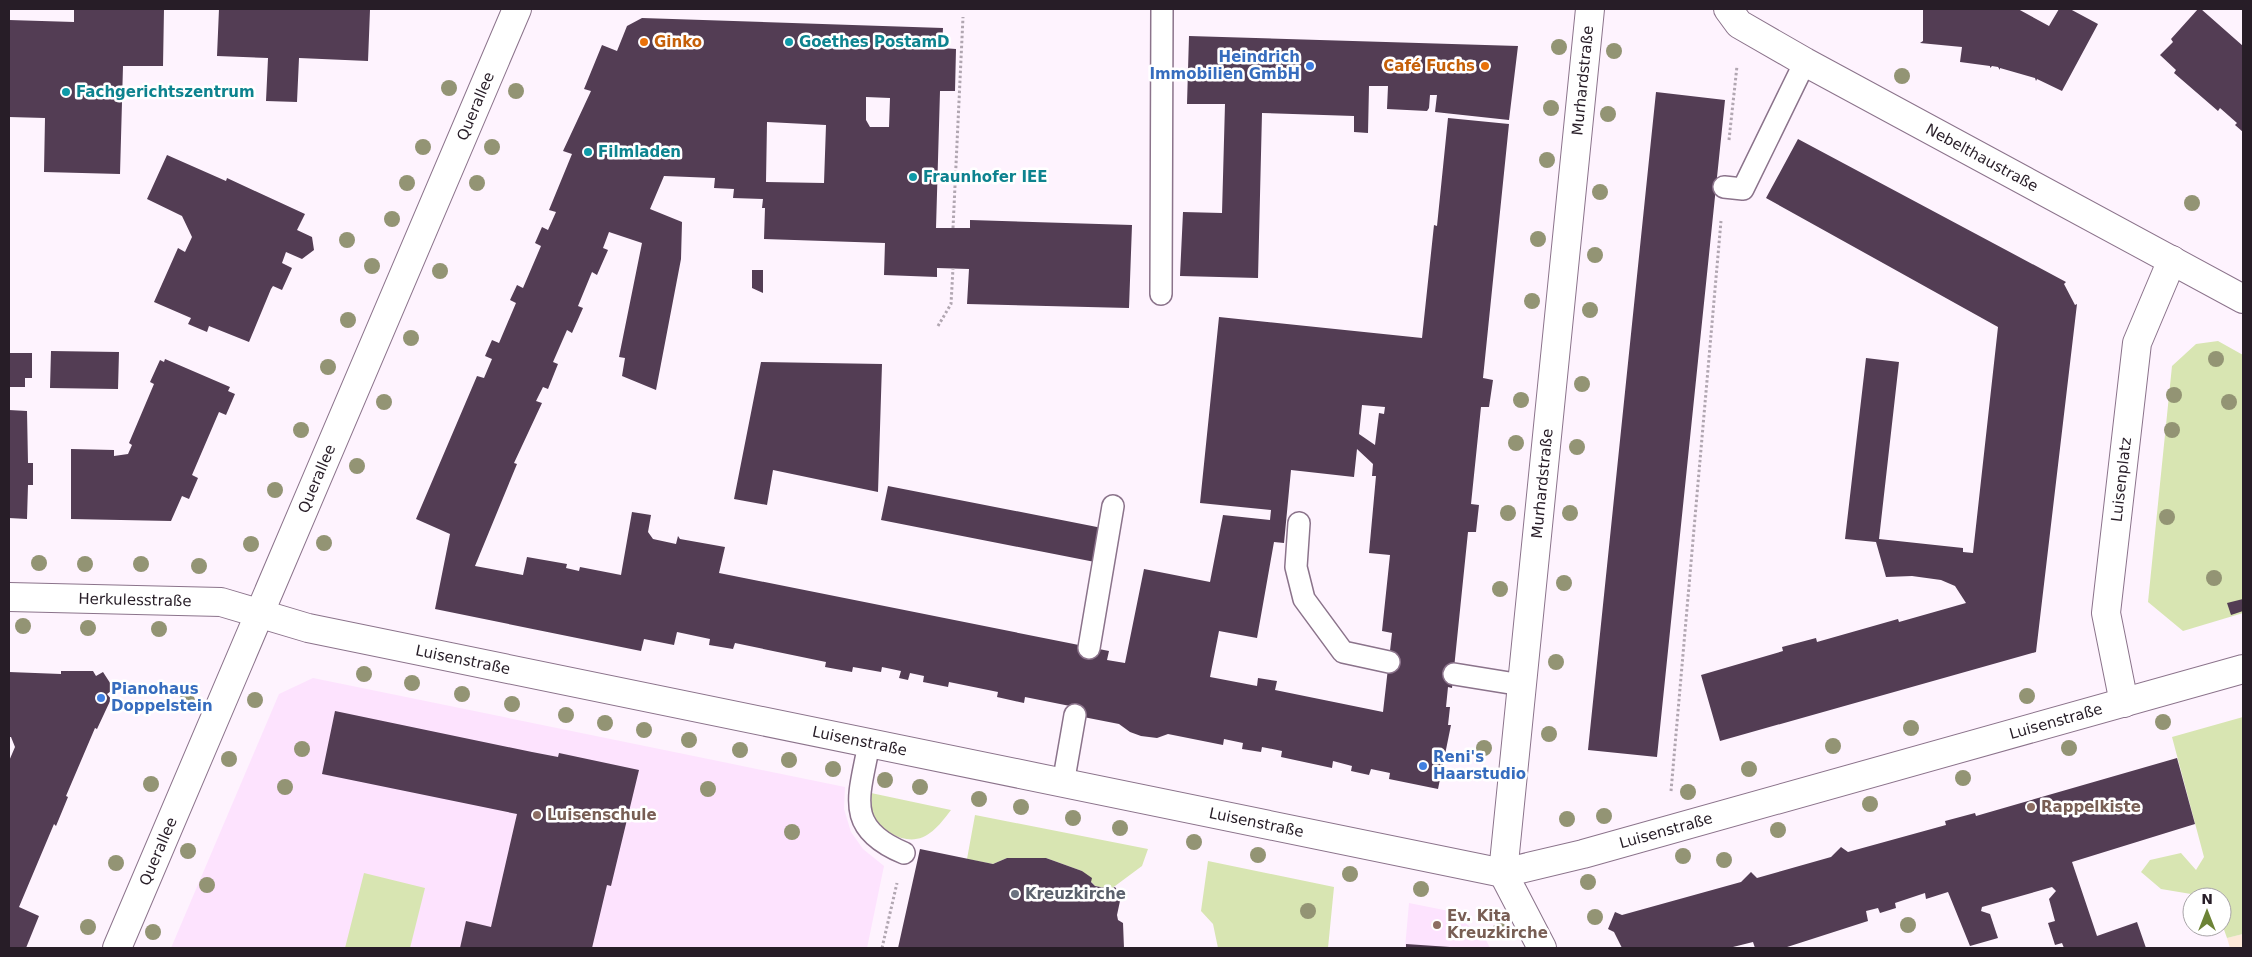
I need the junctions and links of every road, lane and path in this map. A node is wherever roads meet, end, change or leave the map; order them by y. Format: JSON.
{"nodes":[{"id":1,"x":518,"y":9,"type":"edge"},
{"id":2,"x":1162,"y":9,"type":"edge"},
{"id":3,"x":1590,"y":9,"type":"edge"},
{"id":4,"x":1728,"y":9,"type":"edge"},
{"id":5,"x":963,"y":17,"type":"dead end"},
{"id":6,"x":1805,"y":62,"type":"junction"},
{"id":7,"x":1737,"y":66,"type":"dead end"},
{"id":8,"x":1724,"y":187,"type":"junction"},
{"id":9,"x":953,"y":228,"type":"dead end"},
{"id":10,"x":2172,"y":260,"type":"junction"},
{"id":11,"x":953,"y":268,"type":"dead end"},
{"id":12,"x":1161,"y":294,"type":"dead end"},
{"id":13,"x":2243,"y":299,"type":"edge"},
{"id":14,"x":938,"y":326,"type":"dead end"},
{"id":15,"x":1113,"y":506,"type":"dead end"},
{"id":16,"x":1299,"y":523,"type":"dead end"},
{"id":17,"x":9,"y":597,"type":"edge"},
{"id":18,"x":260,"y":613,"type":"junction"},
{"id":19,"x":1090,"y":648,"type":"dead end"},
{"id":20,"x":1389,"y":662,"type":"dead end"},
{"id":21,"x":2243,"y":669,"type":"edge"},
{"id":22,"x":1454,"y":674,"type":"dead end"},
{"id":23,"x":1522,"y":685,"type":"junction"},
{"id":24,"x":2124,"y":703,"type":"junction"},
{"id":25,"x":1075,"y":715,"type":"dead end"},
{"id":26,"x":869,"y":744,"type":"junction"},
{"id":27,"x":1063,"y":784,"type":"junction"},
{"id":28,"x":1671,"y":791,"type":"dead end"},
{"id":29,"x":904,"y":853,"type":"joint"},
{"id":30,"x":1503,"y":873,"type":"junction"},
{"id":31,"x":117,"y":948,"type":"edge"},
{"id":32,"x":882,"y":948,"type":"edge"},
{"id":33,"x":1542,"y":948,"type":"edge"}],
"edges":[{"from":1,"to":18,"type":"street","name":"Querallee"},
{"from":2,"to":12,"type":"lane"},
{"from":3,"to":23,"type":"street","name":"Murhardstraße"},
{"from":4,"to":6,"type":"street","name":"Nebelthaustraße"},
{"from":5,"to":9,"type":"path"},
{"from":6,"to":8,"type":"lane"},
{"from":6,"to":10,"type":"street","name":"Nebelthaustraße"},
{"from":7,"to":8,"type":"path"},
{"from":8,"to":28,"type":"path"},
{"from":10,"to":13,"type":"street","name":"Nebelthaustraße"},
{"from":10,"to":24,"type":"street","name":"Luisenplatz"},
{"from":11,"to":14,"type":"path"},
{"from":15,"to":19,"type":"lane"},
{"from":16,"to":20,"type":"lane"},
{"from":17,"to":18,"type":"street","name":"Herkulesstraße"},
{"from":18,"to":26,"type":"street","name":"Luisenstraße"},
{"from":18,"to":31,"type":"street","name":"Querallee"},
{"from":21,"to":24,"type":"street","name":"Luisenstraße"},
{"from":22,"to":23,"type":"lane"},
{"from":23,"to":30,"type":"street","name":"Murhardstraße"},
{"from":24,"to":30,"type":"street","name":"Luisenstraße"},
{"from":25,"to":27,"type":"lane"},
{"from":26,"to":27,"type":"street","name":"Luisenstraße"},
{"from":26,"to":29,"type":"lane"},
{"from":27,"to":30,"type":"street","name":"Luisenstraße"},
{"from":29,"to":32,"type":"path"},
{"from":30,"to":33,"type":"street"}]}
